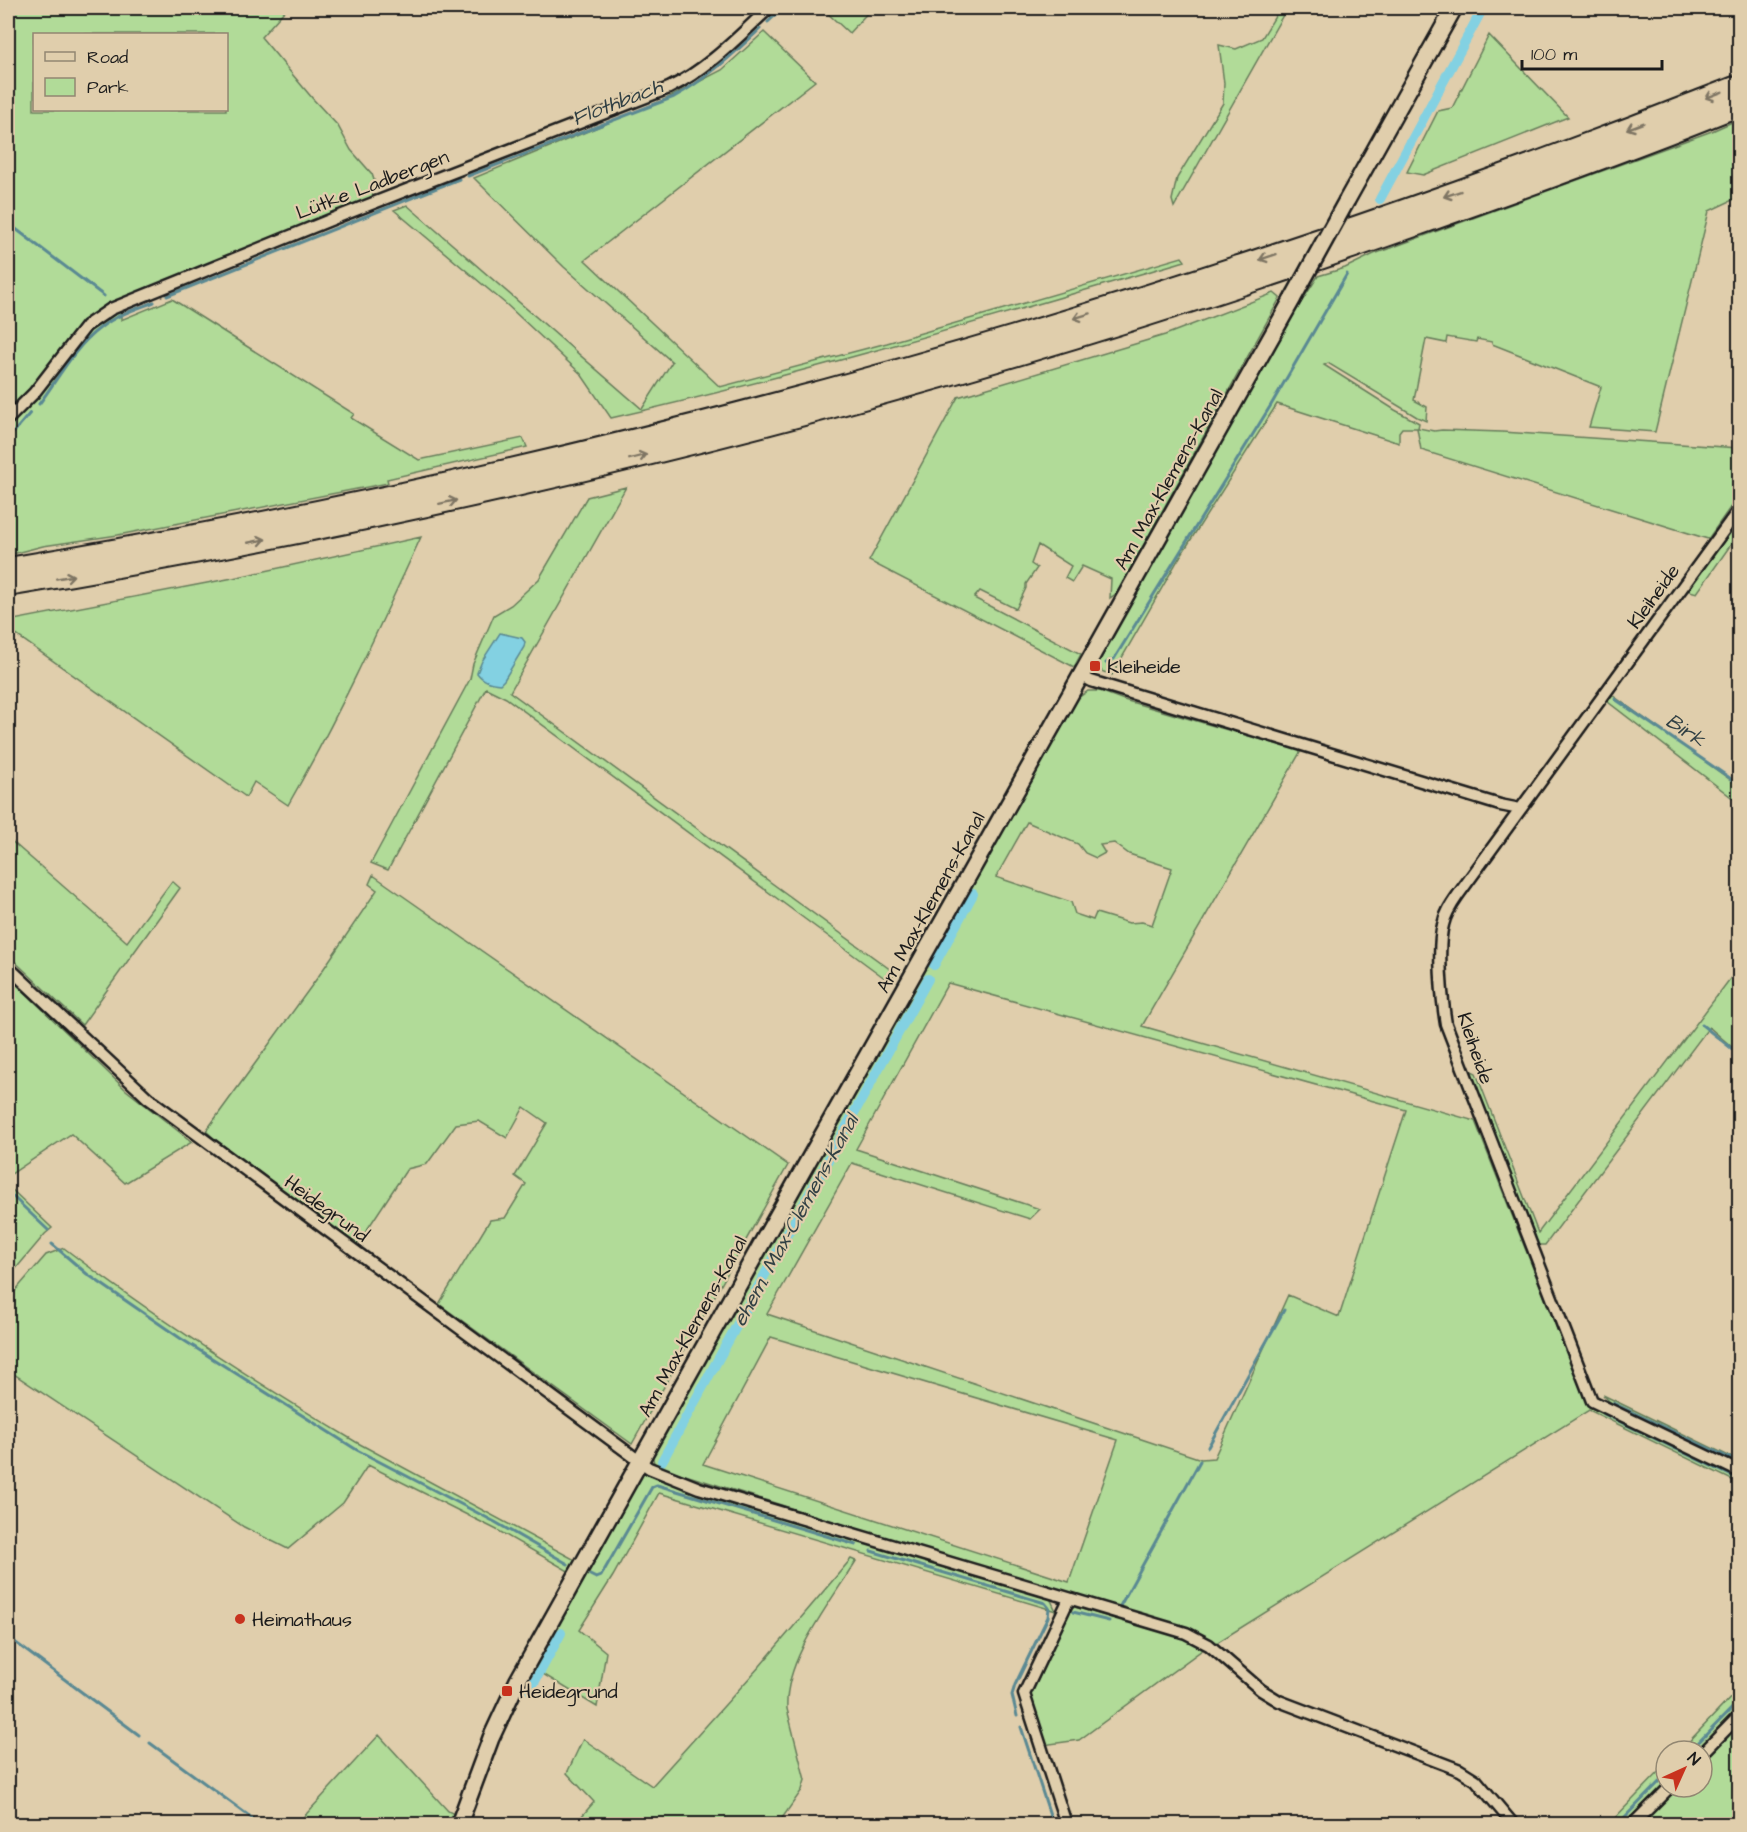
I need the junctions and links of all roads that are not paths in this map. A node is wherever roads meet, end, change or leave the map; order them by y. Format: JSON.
{"nodes":[{"id":1,"x":769,"y":8,"type":"edge"},
{"id":2,"x":1454,"y":8,"type":"edge"},
{"id":3,"x":1740,"y":85,"type":"edge"},
{"id":4,"x":1740,"y":105,"type":"edge"},
{"id":5,"x":8,"y":419,"type":"edge"},
{"id":6,"x":1740,"y":508,"type":"edge"},
{"id":7,"x":8,"y":568,"type":"edge"},
{"id":8,"x":8,"y":586,"type":"edge"},
{"id":9,"x":1082,"y":676,"type":"junction"},
{"id":10,"x":1520,"y":809,"type":"junction"},
{"id":11,"x":8,"y":967,"type":"edge"},
{"id":12,"x":639,"y":1462,"type":"junction"},
{"id":13,"x":1740,"y":1472,"type":"edge"},
{"id":14,"x":1069,"y":1599,"type":"junction"},
{"id":15,"x":1740,"y":1715,"type":"edge"},
{"id":16,"x":1714,"y":1742,"type":"edge"},
{"id":17,"x":1658,"y":1799,"type":"edge"},
{"id":18,"x":459,"y":1824,"type":"edge"},
{"id":19,"x":1066,"y":1824,"type":"edge"},
{"id":20,"x":1513,"y":1824,"type":"edge"},
{"id":21,"x":1633,"y":1824,"type":"edge"}],
"edges":[{"from":1,"to":5,"type":"street","name":"Lütke Ladbergen"},
{"from":2,"to":9,"type":"main road","name":"Am Max-Klemens-Kanal","bridge":true},
{"from":3,"to":7,"type":"highway","one_way":true},
{"from":8,"to":4,"type":"highway","one_way":true},
{"from":6,"to":10,"type":"street","name":"Kleiheide"},
{"from":9,"to":10,"type":"street"},
{"from":9,"to":12,"type":"main road","name":"Am Max-Klemens-Kanal"},
{"from":10,"to":13,"type":"street","name":"Kleiheide"},
{"from":11,"to":12,"type":"street","name":"Heidegrund"},
{"from":12,"to":14,"type":"street","name":"Heidegrund"},
{"from":12,"to":18,"type":"main road","name":"Am Max-Klemens-Kanal"},
{"from":14,"to":19,"type":"street"},
{"from":14,"to":20,"type":"street","name":"Heidegrund"},
{"from":15,"to":16,"type":"street"},
{"from":17,"to":21,"type":"street"}]}
